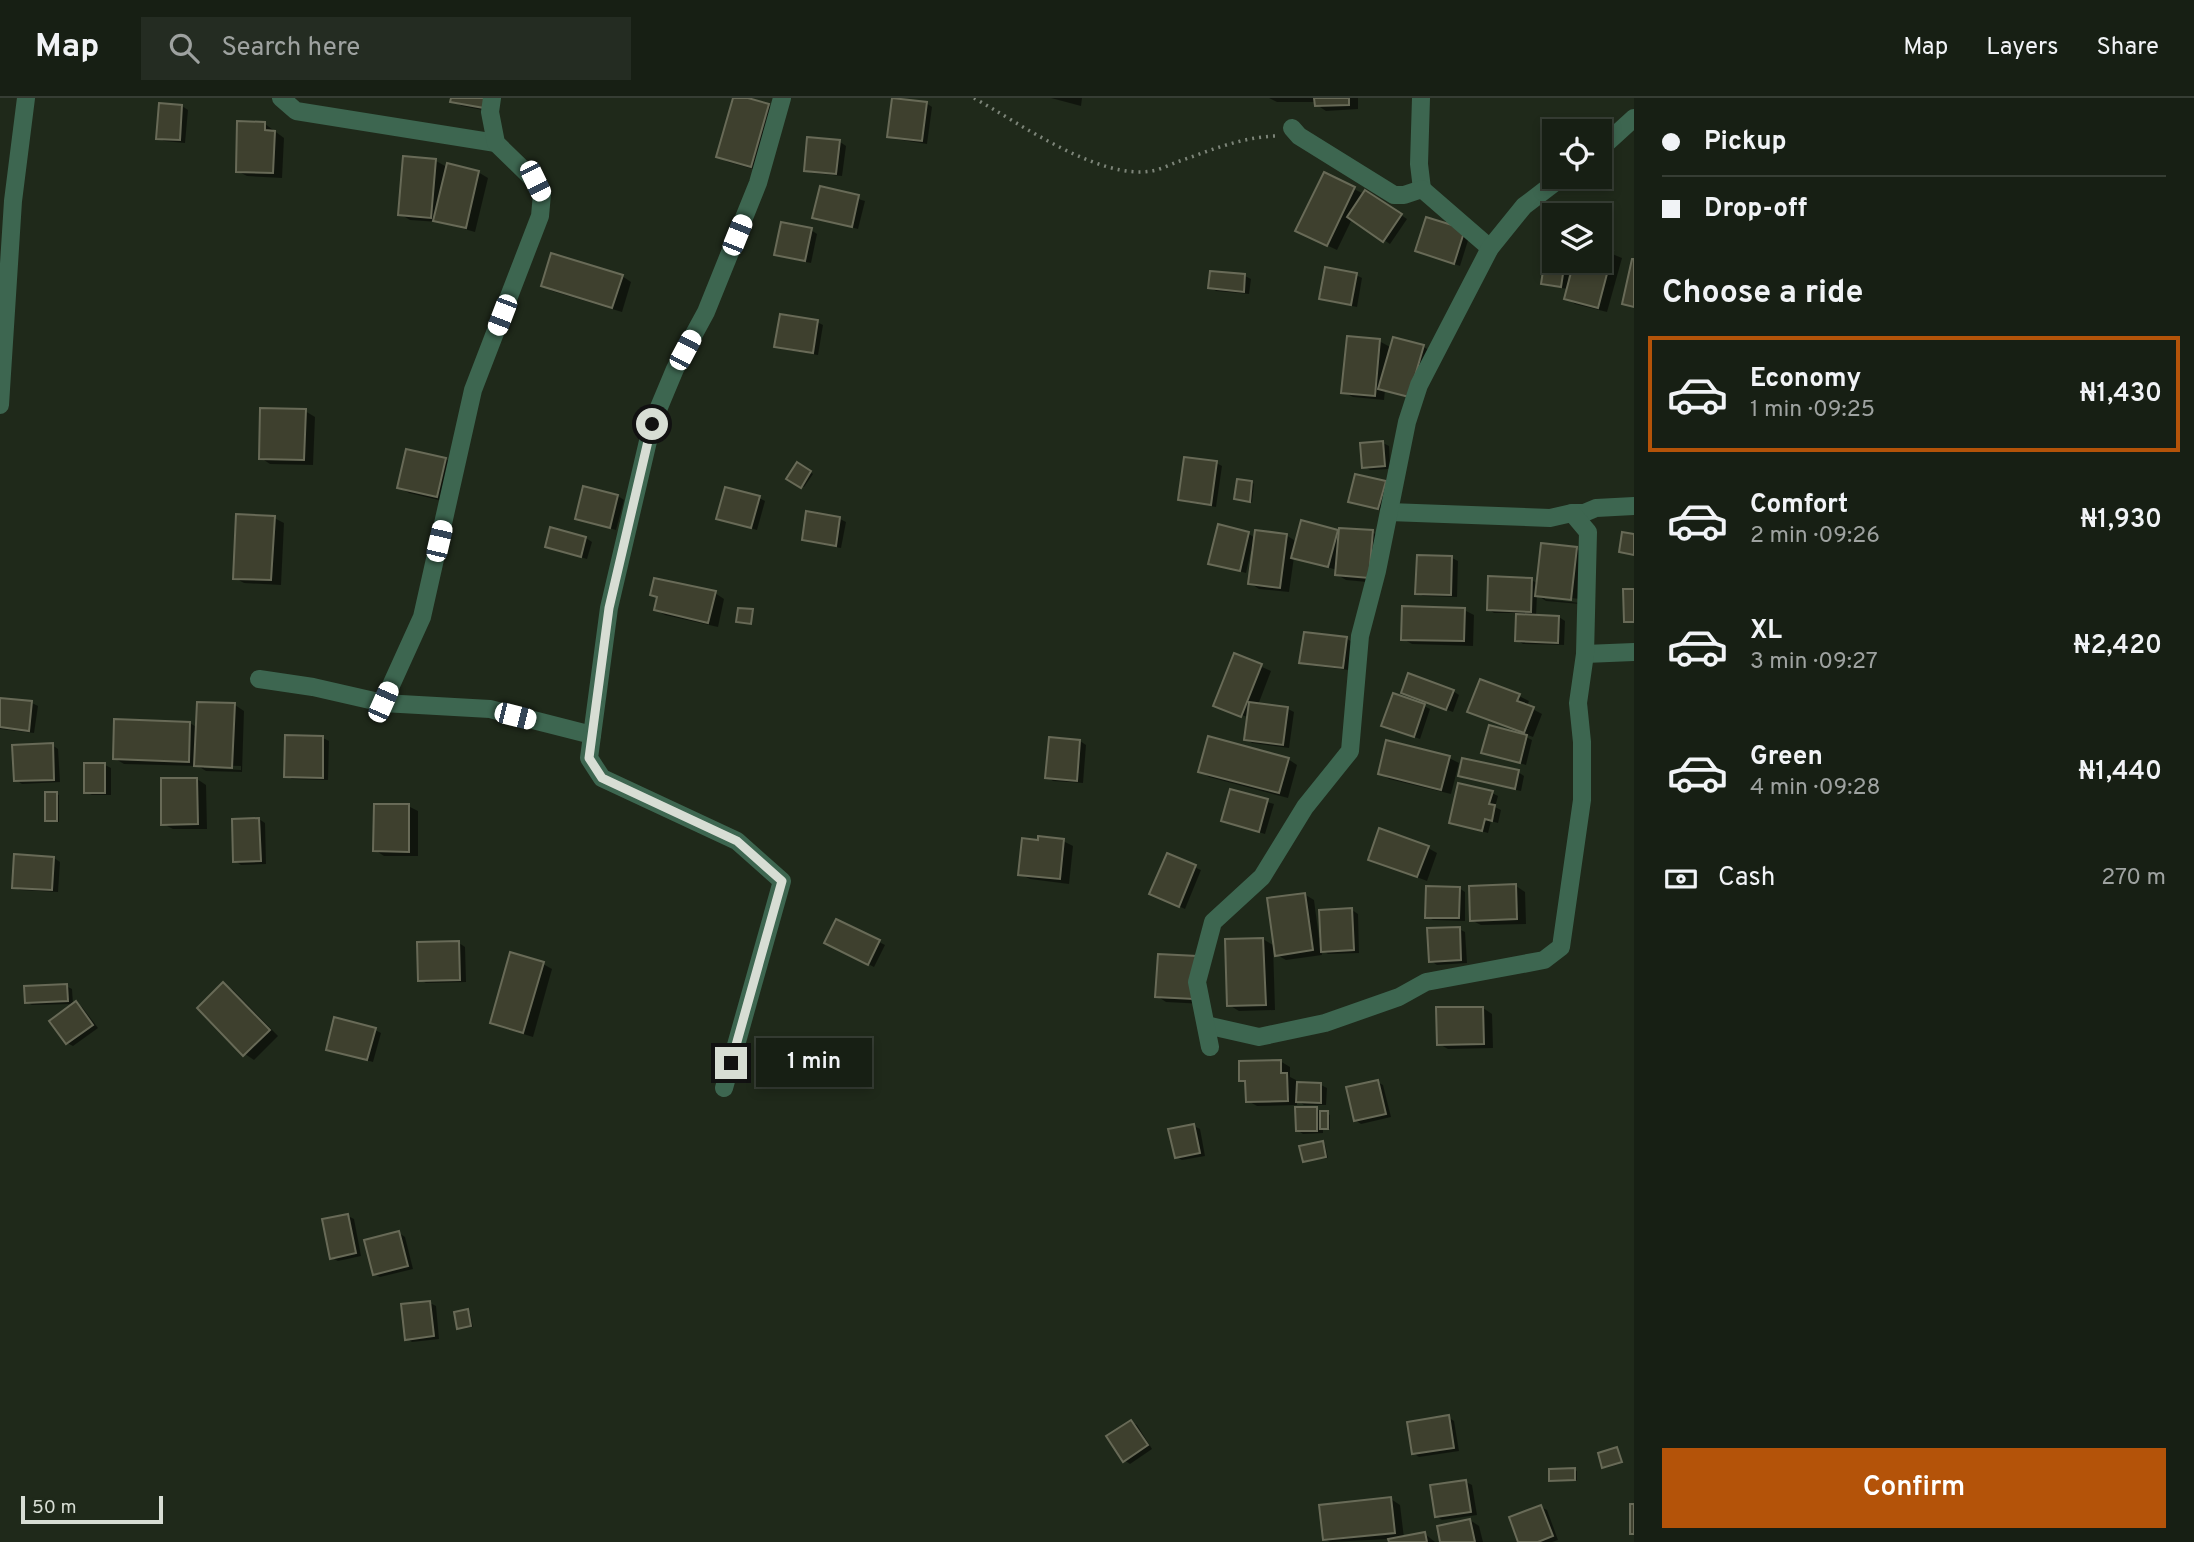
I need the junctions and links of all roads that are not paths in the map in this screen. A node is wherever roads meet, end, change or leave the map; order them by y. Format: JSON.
{"nodes":[{"id":1,"x":26,"y":98,"type":"edge"},
{"id":2,"x":281,"y":98,"type":"edge"},
{"id":3,"x":492,"y":98,"type":"edge"},
{"id":4,"x":782,"y":98,"type":"edge"},
{"id":5,"x":1421,"y":98,"type":"edge"},
{"id":6,"x":1634,"y":118,"type":"edge"},
{"id":7,"x":1295,"y":132,"type":"road end"},
{"id":8,"x":1612,"y":138,"type":"edge"},
{"id":9,"x":496,"y":143,"type":"junction"},
{"id":10,"x":1422,"y":189,"type":"junction"},
{"id":11,"x":1546,"y":189,"type":"edge"},
{"id":12,"x":1490,"y":248,"type":"junction"},
{"id":13,"x":0,"y":405,"type":"edge"},
{"id":14,"x":1634,"y":506,"type":"edge"},
{"id":15,"x":1389,"y":512,"type":"junction"},
{"id":16,"x":1572,"y":513,"type":"junction"},
{"id":17,"x":1634,"y":652,"type":"edge"},
{"id":18,"x":1586,"y":654,"type":"junction"},
{"id":19,"x":259,"y":679,"type":"dead end"},
{"id":20,"x":383,"y":702,"type":"junction"},
{"id":21,"x":592,"y":735,"type":"junction"},
{"id":22,"x":1206,"y":1025,"type":"junction"},
{"id":23,"x":1210,"y":1047,"type":"dead end"},
{"id":24,"x":724,"y":1088,"type":"dead end"}],
"edges":[{"from":1,"to":13,"type":"street"},
{"from":2,"to":9,"type":"street"},
{"from":3,"to":9,"type":"street"},
{"from":4,"to":21,"type":"street"},
{"from":5,"to":10,"type":"street"},
{"from":6,"to":8,"type":"street"},
{"from":7,"to":10,"type":"street"},
{"from":9,"to":20,"type":"street"},
{"from":10,"to":12,"type":"street"},
{"from":11,"to":12,"type":"street"},
{"from":12,"to":15,"type":"street"},
{"from":14,"to":16,"type":"street"},
{"from":15,"to":16,"type":"street"},
{"from":15,"to":22,"type":"street"},
{"from":16,"to":18,"type":"street"},
{"from":17,"to":18,"type":"street"},
{"from":18,"to":22,"type":"street"},
{"from":19,"to":20,"type":"street"},
{"from":20,"to":21,"type":"street"},
{"from":21,"to":24,"type":"street"},
{"from":22,"to":23,"type":"street"}]}
